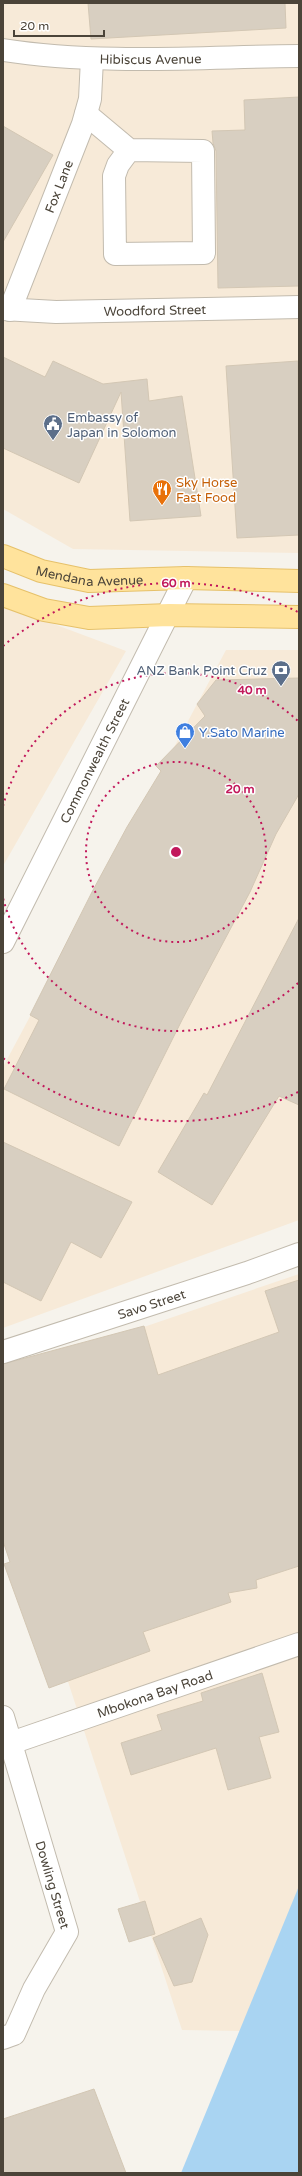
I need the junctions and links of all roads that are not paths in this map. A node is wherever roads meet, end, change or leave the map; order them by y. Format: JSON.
{"nodes":[{"id":1,"x":3,"y":50,"type":"edge"},
{"id":2,"x":299,"y":56,"type":"edge"},
{"id":3,"x":92,"y":59,"type":"junction"},
{"id":4,"x":86,"y":114,"type":"junction"},
{"id":5,"x":128,"y":150,"type":"junction"},
{"id":6,"x":299,"y":307,"type":"edge"},
{"id":7,"x":6,"y":309,"type":"edge"},
{"id":8,"x":3,"y":556,"type":"edge"},
{"id":9,"x":186,"y":578,"type":"junction"},
{"id":10,"x":299,"y":581,"type":"edge"},
{"id":11,"x":3,"y":595,"type":"edge"},
{"id":12,"x":169,"y":615,"type":"junction"},
{"id":13,"x":299,"y":617,"type":"edge"},
{"id":14,"x":3,"y":942,"type":"edge"},
{"id":15,"x":299,"y":1254,"type":"edge"},
{"id":16,"x":3,"y":1352,"type":"edge"},
{"id":17,"x":299,"y":1644,"type":"edge"},
{"id":18,"x":3,"y":1717,"type":"edge"},
{"id":19,"x":11,"y":1743,"type":"junction"},
{"id":20,"x":3,"y":2038,"type":"edge"}],
"edges":[{"from":1,"to":3,"type":"street","name":"Hibiscus Avenue"},
{"from":2,"to":3,"type":"street","name":"Hibiscus Avenue"},
{"from":3,"to":4,"type":"street","name":"Fox Lane"},
{"from":4,"to":5,"type":"street"},
{"from":4,"to":7,"type":"street","name":"Fox Lane"},
{"from":5,"to":5,"type":"street"},
{"from":6,"to":7,"type":"street","name":"Woodford Street"},
{"from":8,"to":9,"type":"main road","name":"Mendana Avenue"},
{"from":9,"to":10,"type":"main road","name":"Mendana Avenue"},
{"from":9,"to":12,"type":"street","name":"Commonwealth Street"},
{"from":11,"to":12,"type":"main road"},
{"from":12,"to":13,"type":"main road"},
{"from":12,"to":14,"type":"street","name":"Commonwealth Street"},
{"from":15,"to":16,"type":"street","name":"Savo Street"},
{"from":17,"to":19,"type":"street","name":"Mbokona Bay Road"},
{"from":18,"to":19,"type":"street","name":"Dowling Street"},
{"from":19,"to":20,"type":"street","name":"Dowling Street"}]}
